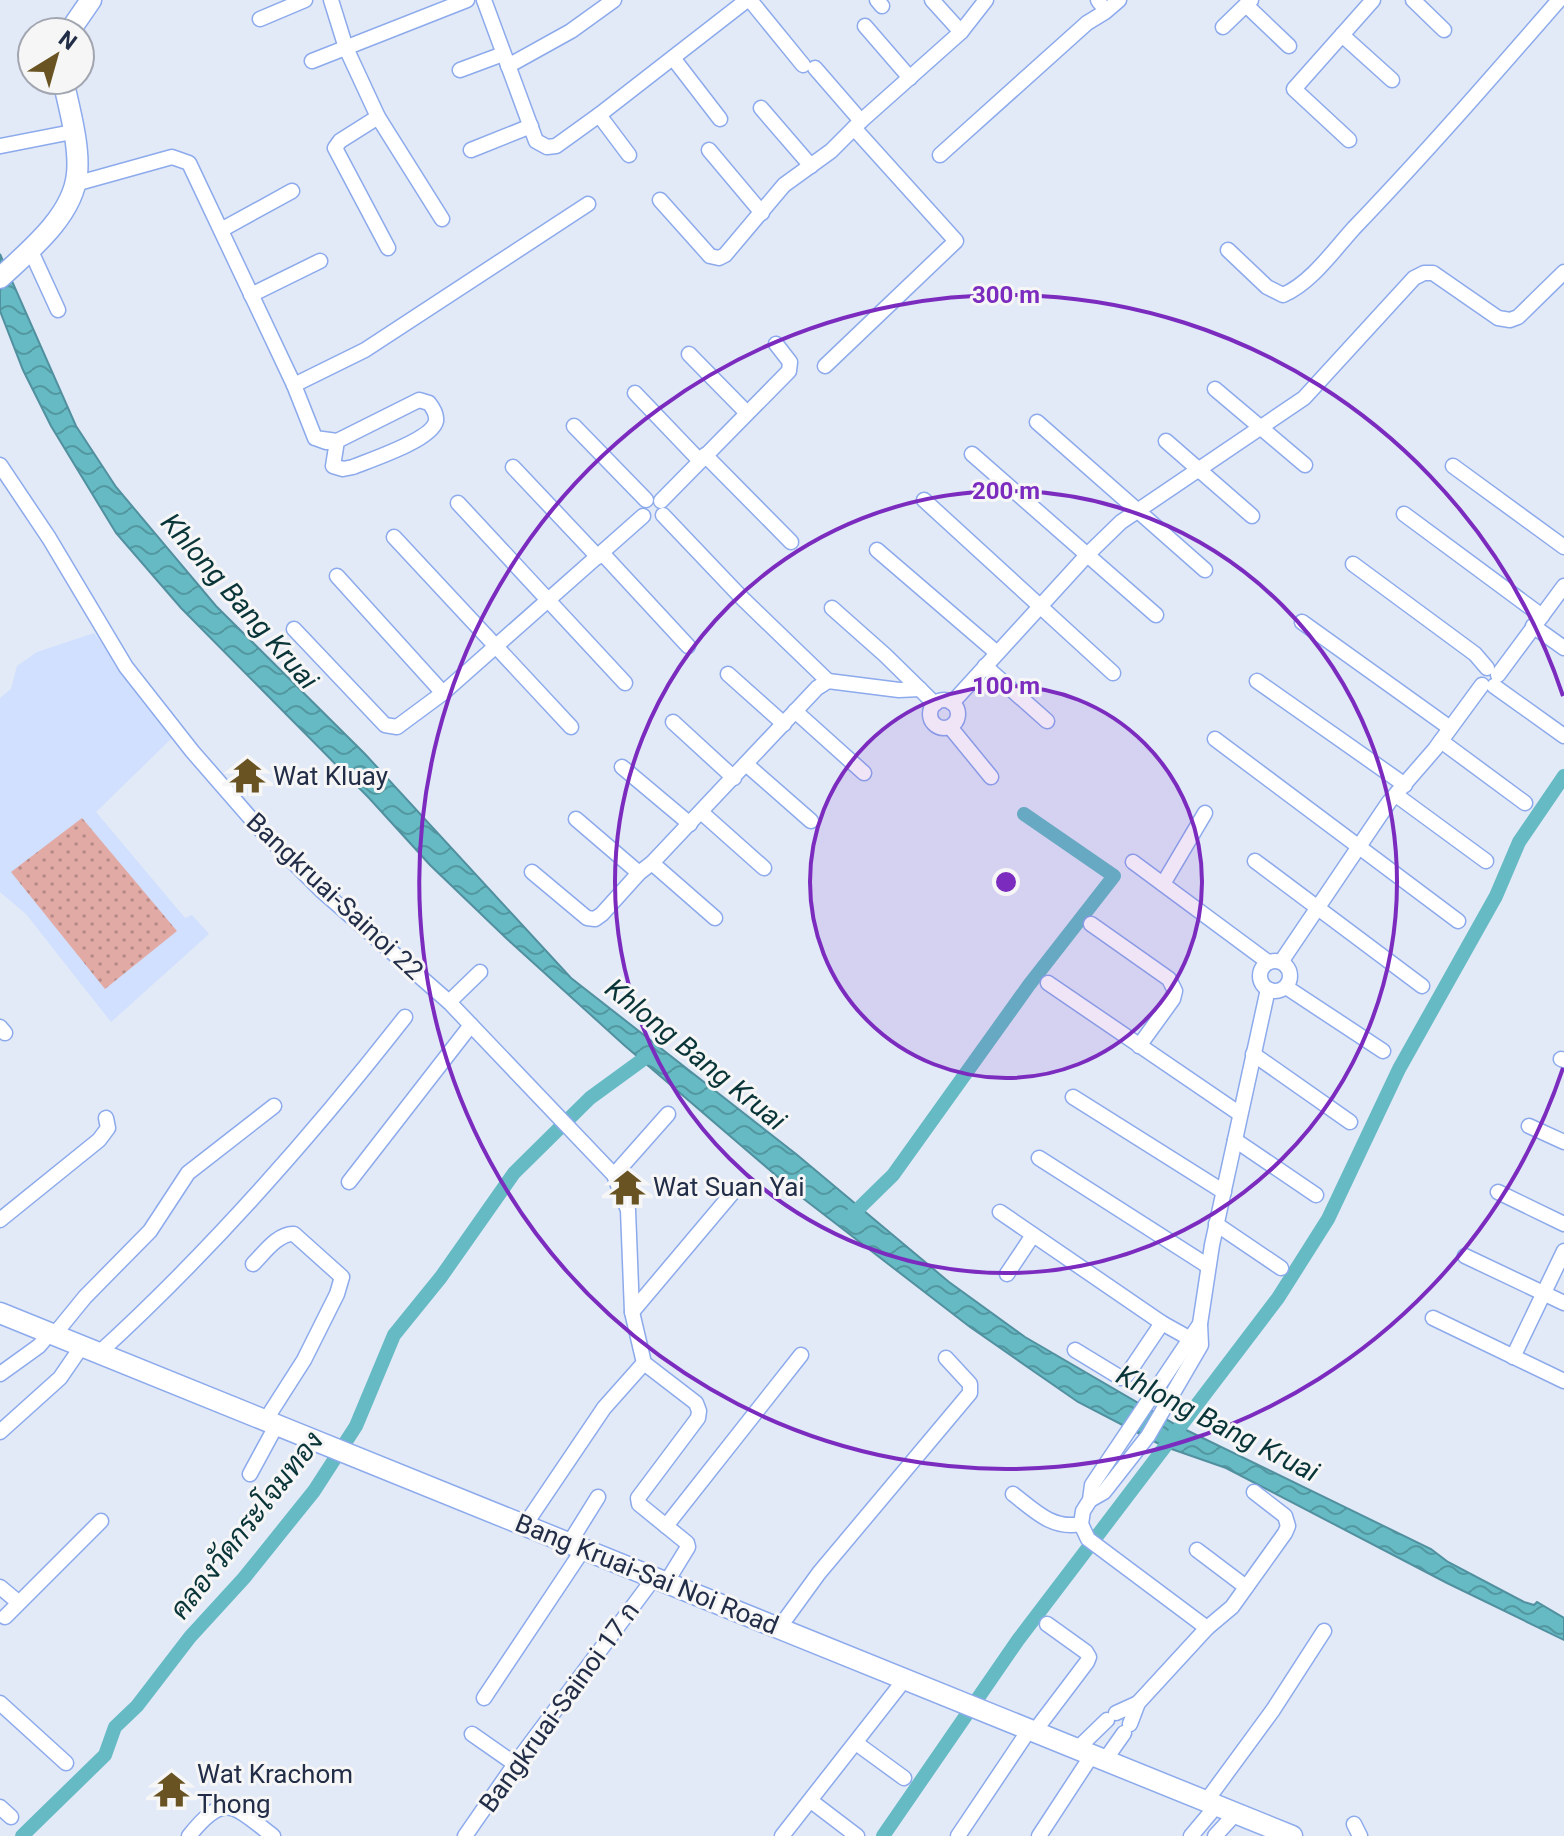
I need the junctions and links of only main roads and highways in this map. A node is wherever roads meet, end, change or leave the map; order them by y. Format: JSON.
{"nodes":[{"id":1,"x":66,"y":96,"type":"edge"},
{"id":2,"x":0,"y":278,"type":"edge"},
{"id":3,"x":0,"y":1313,"type":"edge"},
{"id":4,"x":1292,"y":1836,"type":"edge"}],
"edges":[{"from":1,"to":2,"type":"main road"},
{"from":3,"to":4,"type":"main road","name":"Bang Kruai-Sai Noi Road"}]}
